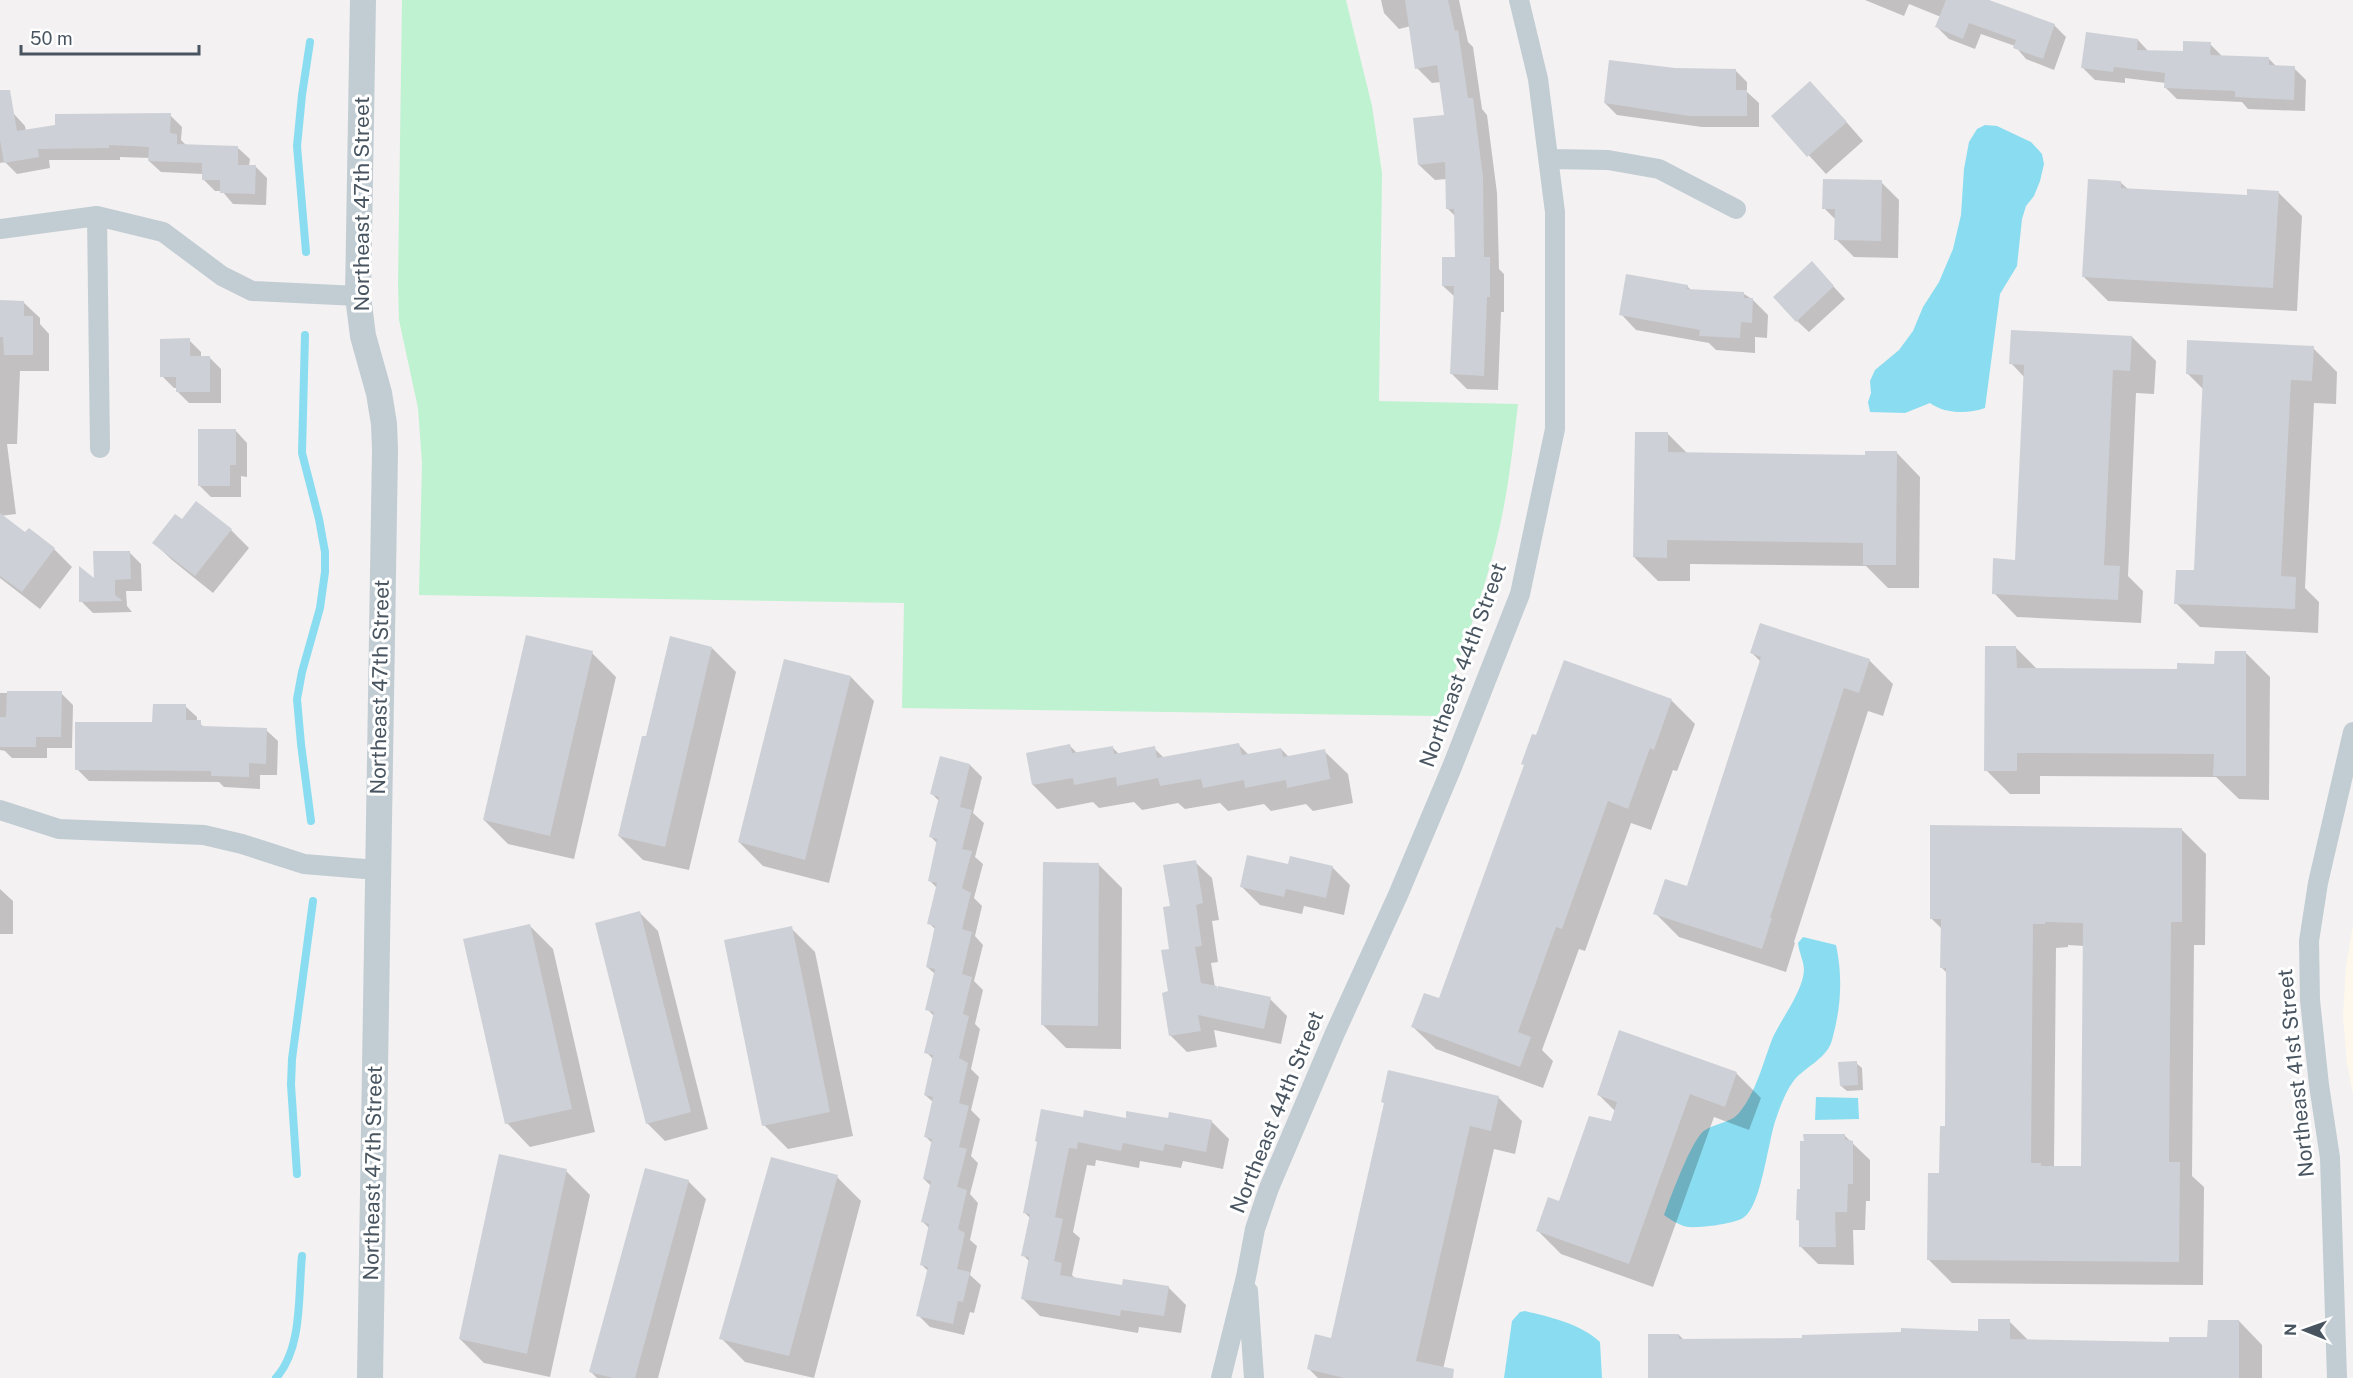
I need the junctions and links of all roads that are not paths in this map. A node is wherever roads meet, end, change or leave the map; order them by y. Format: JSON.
{"nodes":[{"id":1,"x":363,"y":0,"type":"edge"},
{"id":2,"x":1519,"y":0,"type":"edge"},
{"id":3,"x":1549,"y":159,"type":"junction"},
{"id":4,"x":1736,"y":208,"type":"dead end"},
{"id":5,"x":96,"y":216,"type":"junction"},
{"id":6,"x":0,"y":229,"type":"edge"},
{"id":7,"x":358,"y":296,"type":"junction"},
{"id":8,"x":100,"y":447,"type":"dead end"},
{"id":9,"x":2353,"y":732,"type":"edge"},
{"id":10,"x":0,"y":810,"type":"edge"},
{"id":11,"x":376,"y":870,"type":"junction"},
{"id":12,"x":1246,"y":1277,"type":"junction"},
{"id":13,"x":370,"y":1378,"type":"edge"},
{"id":14,"x":1221,"y":1378,"type":"edge"},
{"id":15,"x":1254,"y":1378,"type":"edge"},
{"id":16,"x":2337,"y":1378,"type":"edge"}],
"edges":[{"from":1,"to":7,"type":"street","name":"Northeast 47th Street"},
{"from":2,"to":3,"type":"street","name":"Northeast 44th Street"},
{"from":3,"to":4,"type":"street"},
{"from":3,"to":12,"type":"street","name":"Northeast 44th Street"},
{"from":5,"to":6,"type":"street"},
{"from":5,"to":7,"type":"street"},
{"from":5,"to":8,"type":"street"},
{"from":7,"to":11,"type":"street","name":"Northeast 47th Street"},
{"from":9,"to":16,"type":"street","name":"Northeast 41st Street"},
{"from":10,"to":11,"type":"street"},
{"from":11,"to":13,"type":"street","name":"Northeast 47th Street"},
{"from":12,"to":14,"type":"street","name":"Northeast 44th Street"},
{"from":12,"to":15,"type":"street","name":"Northeast 44th Street"}]}
